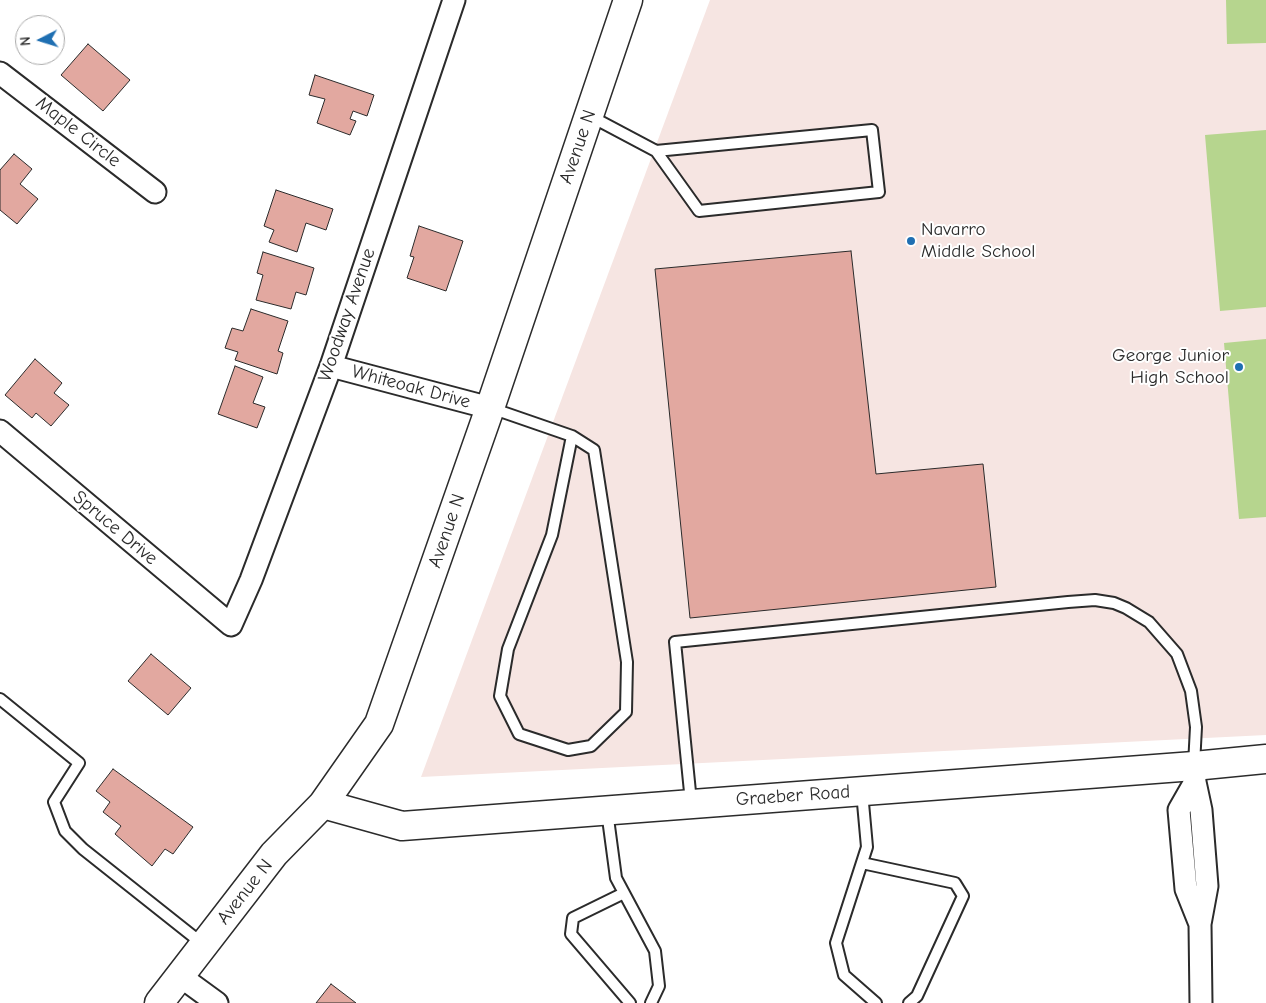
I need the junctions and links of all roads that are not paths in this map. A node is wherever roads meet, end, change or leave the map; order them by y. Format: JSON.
{"nodes":[{"id":1,"x":454,"y":0,"type":"edge"},
{"id":2,"x":628,"y":0,"type":"edge"},
{"id":3,"x":0,"y":73,"type":"edge"},
{"id":4,"x":589,"y":115,"type":"junction"},
{"id":5,"x":656,"y":151,"type":"junction"},
{"id":6,"x":155,"y":192,"type":"dead end"},
{"id":7,"x":331,"y":366,"type":"junction"},
{"id":8,"x":490,"y":408,"type":"junction"},
{"id":9,"x":0,"y":431,"type":"edge"},
{"id":10,"x":572,"y":436,"type":"junction"},
{"id":11,"x":231,"y":625,"type":"joint"},
{"id":12,"x":0,"y":699,"type":"edge"},
{"id":13,"x":1266,"y":759,"type":"edge"},
{"id":14,"x":1194,"y":774,"type":"junction"},
{"id":15,"x":862,"y":791,"type":"junction"},
{"id":16,"x":323,"y":804,"type":"junction"},
{"id":17,"x":691,"y":804,"type":"junction"},
{"id":18,"x":607,"y":810,"type":"junction"},
{"id":19,"x":862,"y":863,"type":"junction"},
{"id":20,"x":624,"y":893,"type":"junction"},
{"id":21,"x":204,"y":945,"type":"junction"},
{"id":22,"x":180,"y":976,"type":"junction"},
{"id":23,"x":159,"y":1003,"type":"edge"},
{"id":24,"x":217,"y":1003,"type":"edge"},
{"id":25,"x":630,"y":1003,"type":"edge"},
{"id":26,"x":651,"y":1003,"type":"edge"},
{"id":27,"x":876,"y":1003,"type":"edge"},
{"id":28,"x":909,"y":1003,"type":"edge"},
{"id":29,"x":1201,"y":1003,"type":"edge"}],
"edges":[{"from":1,"to":7,"type":"street","name":"Woodway Avenue"},
{"from":2,"to":4,"type":"street","name":"Avenue N"},
{"from":3,"to":6,"type":"street","name":"Maple Circle"},
{"from":4,"to":5,"type":"lane"},
{"from":4,"to":8,"type":"street","name":"Avenue N"},
{"from":5,"to":5,"type":"lane"},
{"from":7,"to":8,"type":"street","name":"Whiteoak Drive"},
{"from":7,"to":11,"type":"street","name":"Woodway Avenue"},
{"from":8,"to":10,"type":"lane"},
{"from":8,"to":16,"type":"street","name":"Avenue N"},
{"from":9,"to":11,"type":"street","name":"Spruce Drive"},
{"from":10,"to":10,"type":"lane"},
{"from":12,"to":21,"type":"lane"},
{"from":13,"to":14,"type":"street","name":"Graeber Road"},
{"from":14,"to":15,"type":"street","name":"Graeber Road"},
{"from":14,"to":17,"type":"lane"},
{"from":14,"to":29,"type":"street"},
{"from":15,"to":17,"type":"street","name":"Graeber Road"},
{"from":15,"to":19,"type":"lane"},
{"from":16,"to":18,"type":"street","name":"Graeber Road"},
{"from":16,"to":21,"type":"street","name":"Avenue N"},
{"from":17,"to":18,"type":"street","name":"Graeber Road"},
{"from":18,"to":20,"type":"lane"},
{"from":19,"to":27,"type":"lane"},
{"from":19,"to":28,"type":"lane"},
{"from":20,"to":25,"type":"lane"},
{"from":20,"to":26,"type":"lane"},
{"from":21,"to":22,"type":"street","name":"Avenue N"},
{"from":22,"to":23,"type":"street","name":"Avenue N"},
{"from":22,"to":24,"type":"street"}]}
